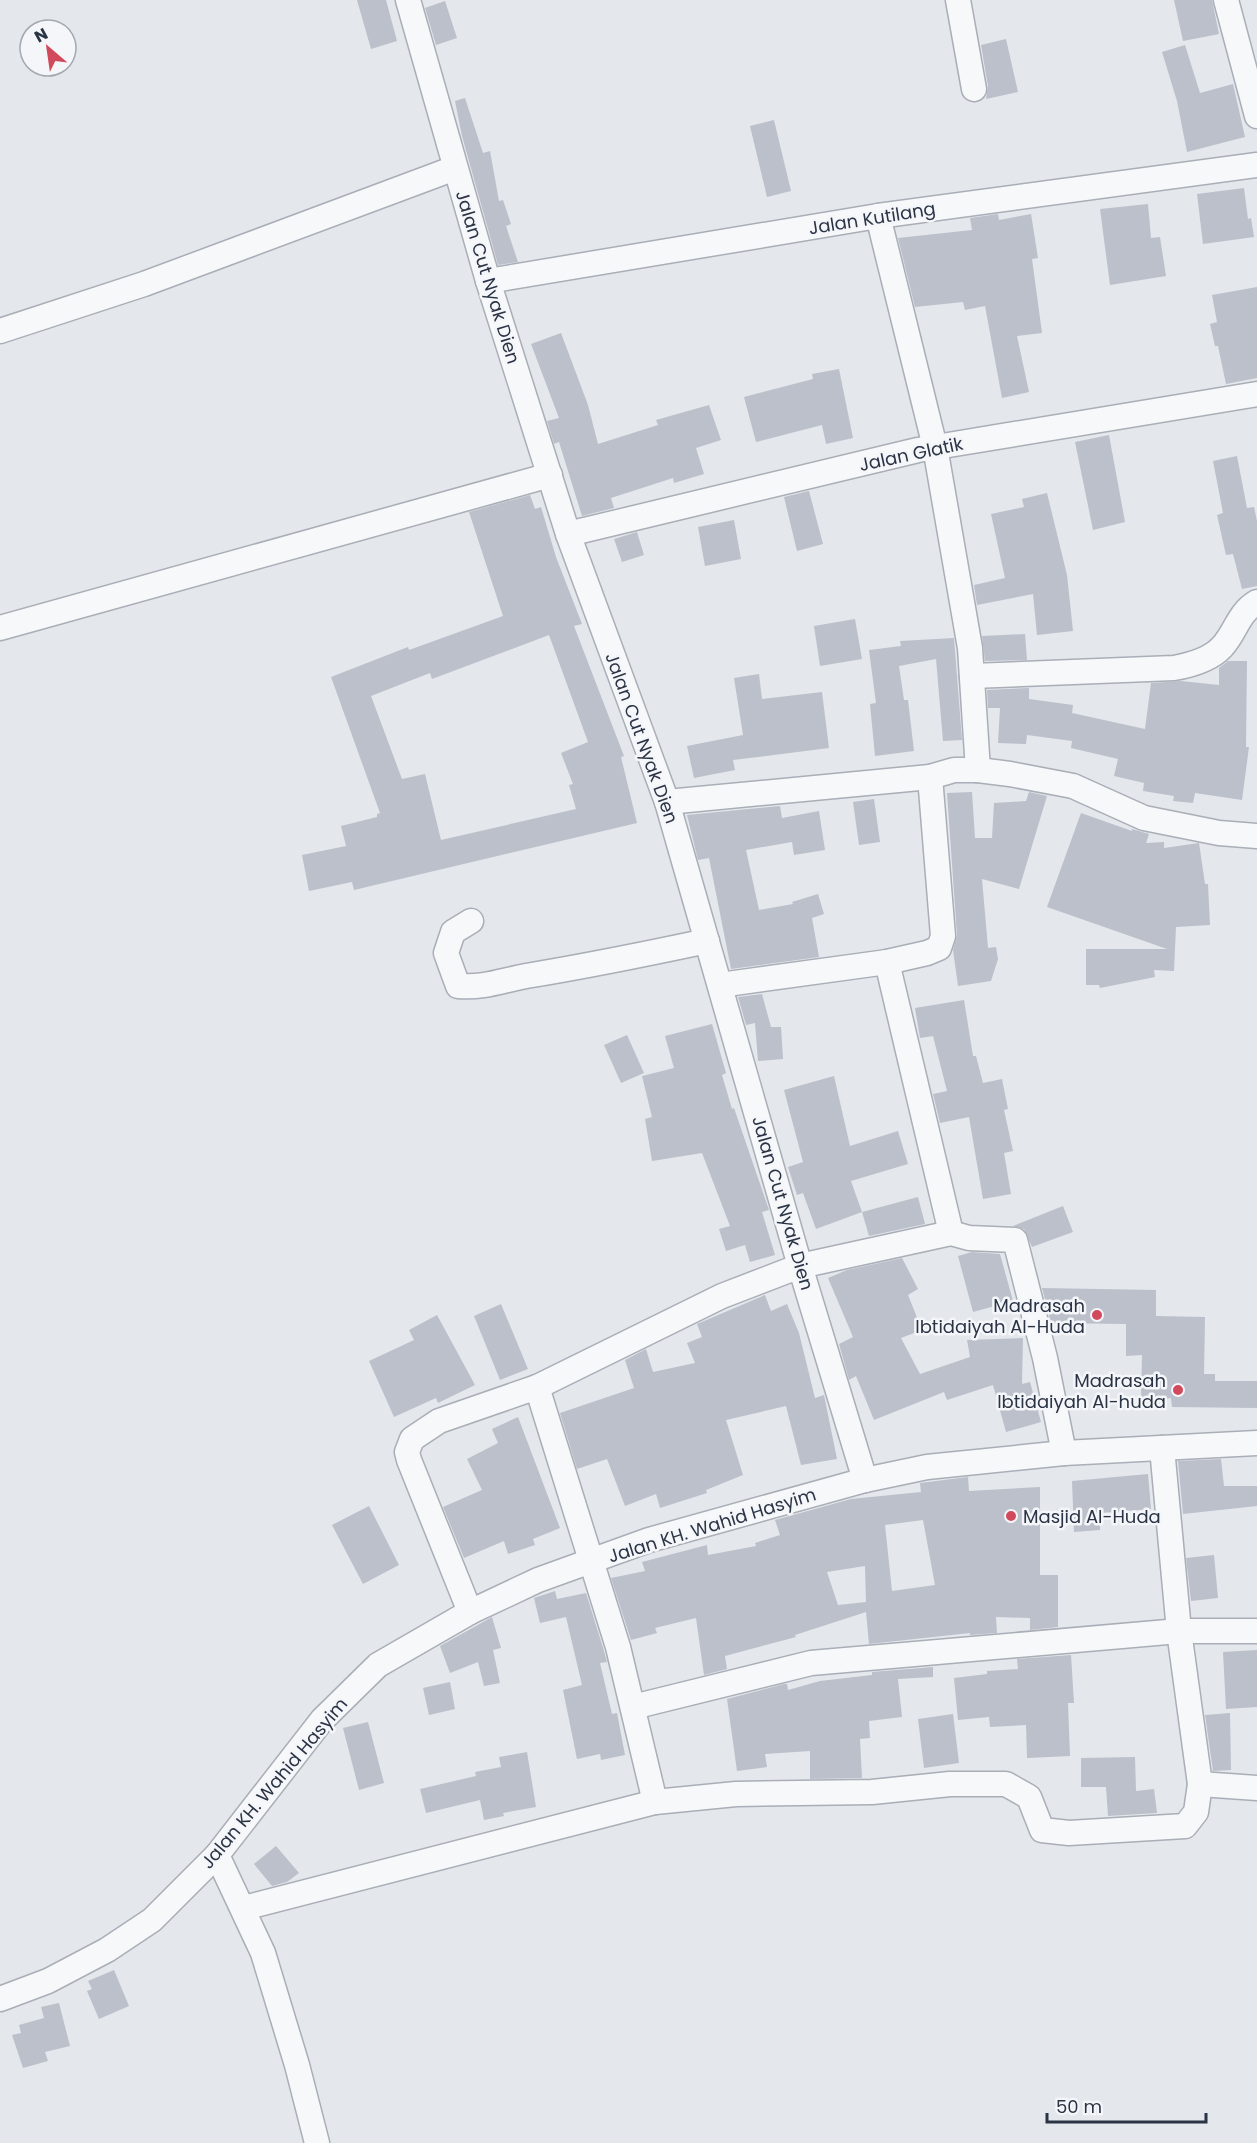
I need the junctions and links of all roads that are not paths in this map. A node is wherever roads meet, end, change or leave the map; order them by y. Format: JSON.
{"nodes":[{"id":1,"x":408,"y":0,"type":"edge"},
{"id":2,"x":958,"y":0,"type":"edge"},
{"id":3,"x":1226,"y":0,"type":"edge"},
{"id":4,"x":974,"y":89,"type":"dead end"},
{"id":5,"x":1257,"y":116,"type":"edge"},
{"id":6,"x":1257,"y":165,"type":"edge"},
{"id":7,"x":455,"y":168,"type":"junction"},
{"id":8,"x":878,"y":216,"type":"junction"},
{"id":9,"x":488,"y":281,"type":"junction"},
{"id":10,"x":0,"y":331,"type":"edge"},
{"id":11,"x":1257,"y":394,"type":"edge"},
{"id":12,"x":935,"y":447,"type":"junction"},
{"id":13,"x":550,"y":475,"type":"junction"},
{"id":14,"x":568,"y":534,"type":"junction"},
{"id":15,"x":1257,"y":602,"type":"edge"},
{"id":16,"x":0,"y":628,"type":"edge"},
{"id":17,"x":972,"y":676,"type":"junction"},
{"id":18,"x":978,"y":770,"type":"junction"},
{"id":19,"x":930,"y":777,"type":"junction"},
{"id":20,"x":667,"y":801,"type":"junction"},
{"id":21,"x":1257,"y":836,"type":"edge"},
{"id":22,"x":471,"y":921,"type":"dead end"},
{"id":23,"x":707,"y":940,"type":"junction"},
{"id":24,"x":886,"y":962,"type":"junction"},
{"id":25,"x":720,"y":985,"type":"junction"},
{"id":26,"x":951,"y":1233,"type":"junction"},
{"id":27,"x":800,"y":1266,"type":"junction"},
{"id":28,"x":537,"y":1387,"type":"junction"},
{"id":29,"x":1257,"y":1443,"type":"edge"},
{"id":30,"x":1162,"y":1448,"type":"junction"},
{"id":31,"x":1064,"y":1453,"type":"junction"},
{"id":32,"x":865,"y":1480,"type":"junction"},
{"id":33,"x":591,"y":1562,"type":"junction"},
{"id":34,"x":470,"y":1612,"type":"junction"},
{"id":35,"x":1257,"y":1630,"type":"edge"},
{"id":36,"x":1179,"y":1631,"type":"junction"},
{"id":37,"x":633,"y":1707,"type":"junction"},
{"id":38,"x":1200,"y":1784,"type":"junction"},
{"id":39,"x":1257,"y":1788,"type":"edge"},
{"id":40,"x":655,"y":1802,"type":"junction"},
{"id":41,"x":217,"y":1855,"type":"junction"},
{"id":42,"x":244,"y":1908,"type":"junction"},
{"id":43,"x":0,"y":2000,"type":"edge"},
{"id":44,"x":317,"y":2143,"type":"edge"}],
"edges":[{"from":1,"to":7,"type":"street","name":"Jalan Cut Nyak Dien"},
{"from":2,"to":4,"type":"street"},
{"from":3,"to":5,"type":"street"},
{"from":6,"to":8,"type":"street","name":"Jalan Kutilang"},
{"from":7,"to":9,"type":"street","name":"Jalan Cut Nyak Dien"},
{"from":7,"to":10,"type":"street"},
{"from":8,"to":9,"type":"street","name":"Jalan Kutilang"},
{"from":8,"to":12,"type":"street"},
{"from":9,"to":13,"type":"street","name":"Jalan Cut Nyak Dien"},
{"from":11,"to":12,"type":"street","name":"Jalan Glatik"},
{"from":12,"to":14,"type":"street","name":"Jalan Glatik"},
{"from":12,"to":17,"type":"street"},
{"from":13,"to":14,"type":"street","name":"Jalan Cut Nyak Dien"},
{"from":13,"to":16,"type":"street"},
{"from":14,"to":20,"type":"street","name":"Jalan Cut Nyak Dien"},
{"from":15,"to":17,"type":"street"},
{"from":17,"to":18,"type":"street"},
{"from":18,"to":19,"type":"street"},
{"from":18,"to":21,"type":"street"},
{"from":19,"to":20,"type":"street"},
{"from":19,"to":24,"type":"street"},
{"from":20,"to":23,"type":"street","name":"Jalan Cut Nyak Dien"},
{"from":22,"to":23,"type":"street"},
{"from":23,"to":25,"type":"street","name":"Jalan Cut Nyak Dien"},
{"from":24,"to":25,"type":"street"},
{"from":24,"to":26,"type":"street"},
{"from":25,"to":27,"type":"street","name":"Jalan Cut Nyak Dien"},
{"from":26,"to":27,"type":"street"},
{"from":26,"to":31,"type":"street"},
{"from":27,"to":28,"type":"street"},
{"from":27,"to":32,"type":"street","name":"Jalan Cut Nyak Dien"},
{"from":28,"to":33,"type":"street"},
{"from":28,"to":34,"type":"street"},
{"from":29,"to":30,"type":"street","name":"Jalan KH. Wahid Hasyim"},
{"from":30,"to":31,"type":"street","name":"Jalan KH. Wahid Hasyim"},
{"from":30,"to":36,"type":"street"},
{"from":31,"to":32,"type":"street","name":"Jalan KH. Wahid Hasyim"},
{"from":32,"to":33,"type":"street","name":"Jalan KH. Wahid Hasyim"},
{"from":33,"to":34,"type":"street","name":"Jalan KH. Wahid Hasyim"},
{"from":33,"to":37,"type":"street"},
{"from":34,"to":41,"type":"street","name":"Jalan KH. Wahid Hasyim"},
{"from":35,"to":36,"type":"street"},
{"from":36,"to":37,"type":"street"},
{"from":36,"to":38,"type":"street"},
{"from":37,"to":40,"type":"street"},
{"from":38,"to":39,"type":"street"},
{"from":38,"to":40,"type":"street"},
{"from":40,"to":42,"type":"street"},
{"from":41,"to":42,"type":"street"},
{"from":41,"to":43,"type":"street","name":"Jalan KH. Wahid Hasyim"},
{"from":42,"to":44,"type":"street"}]}
